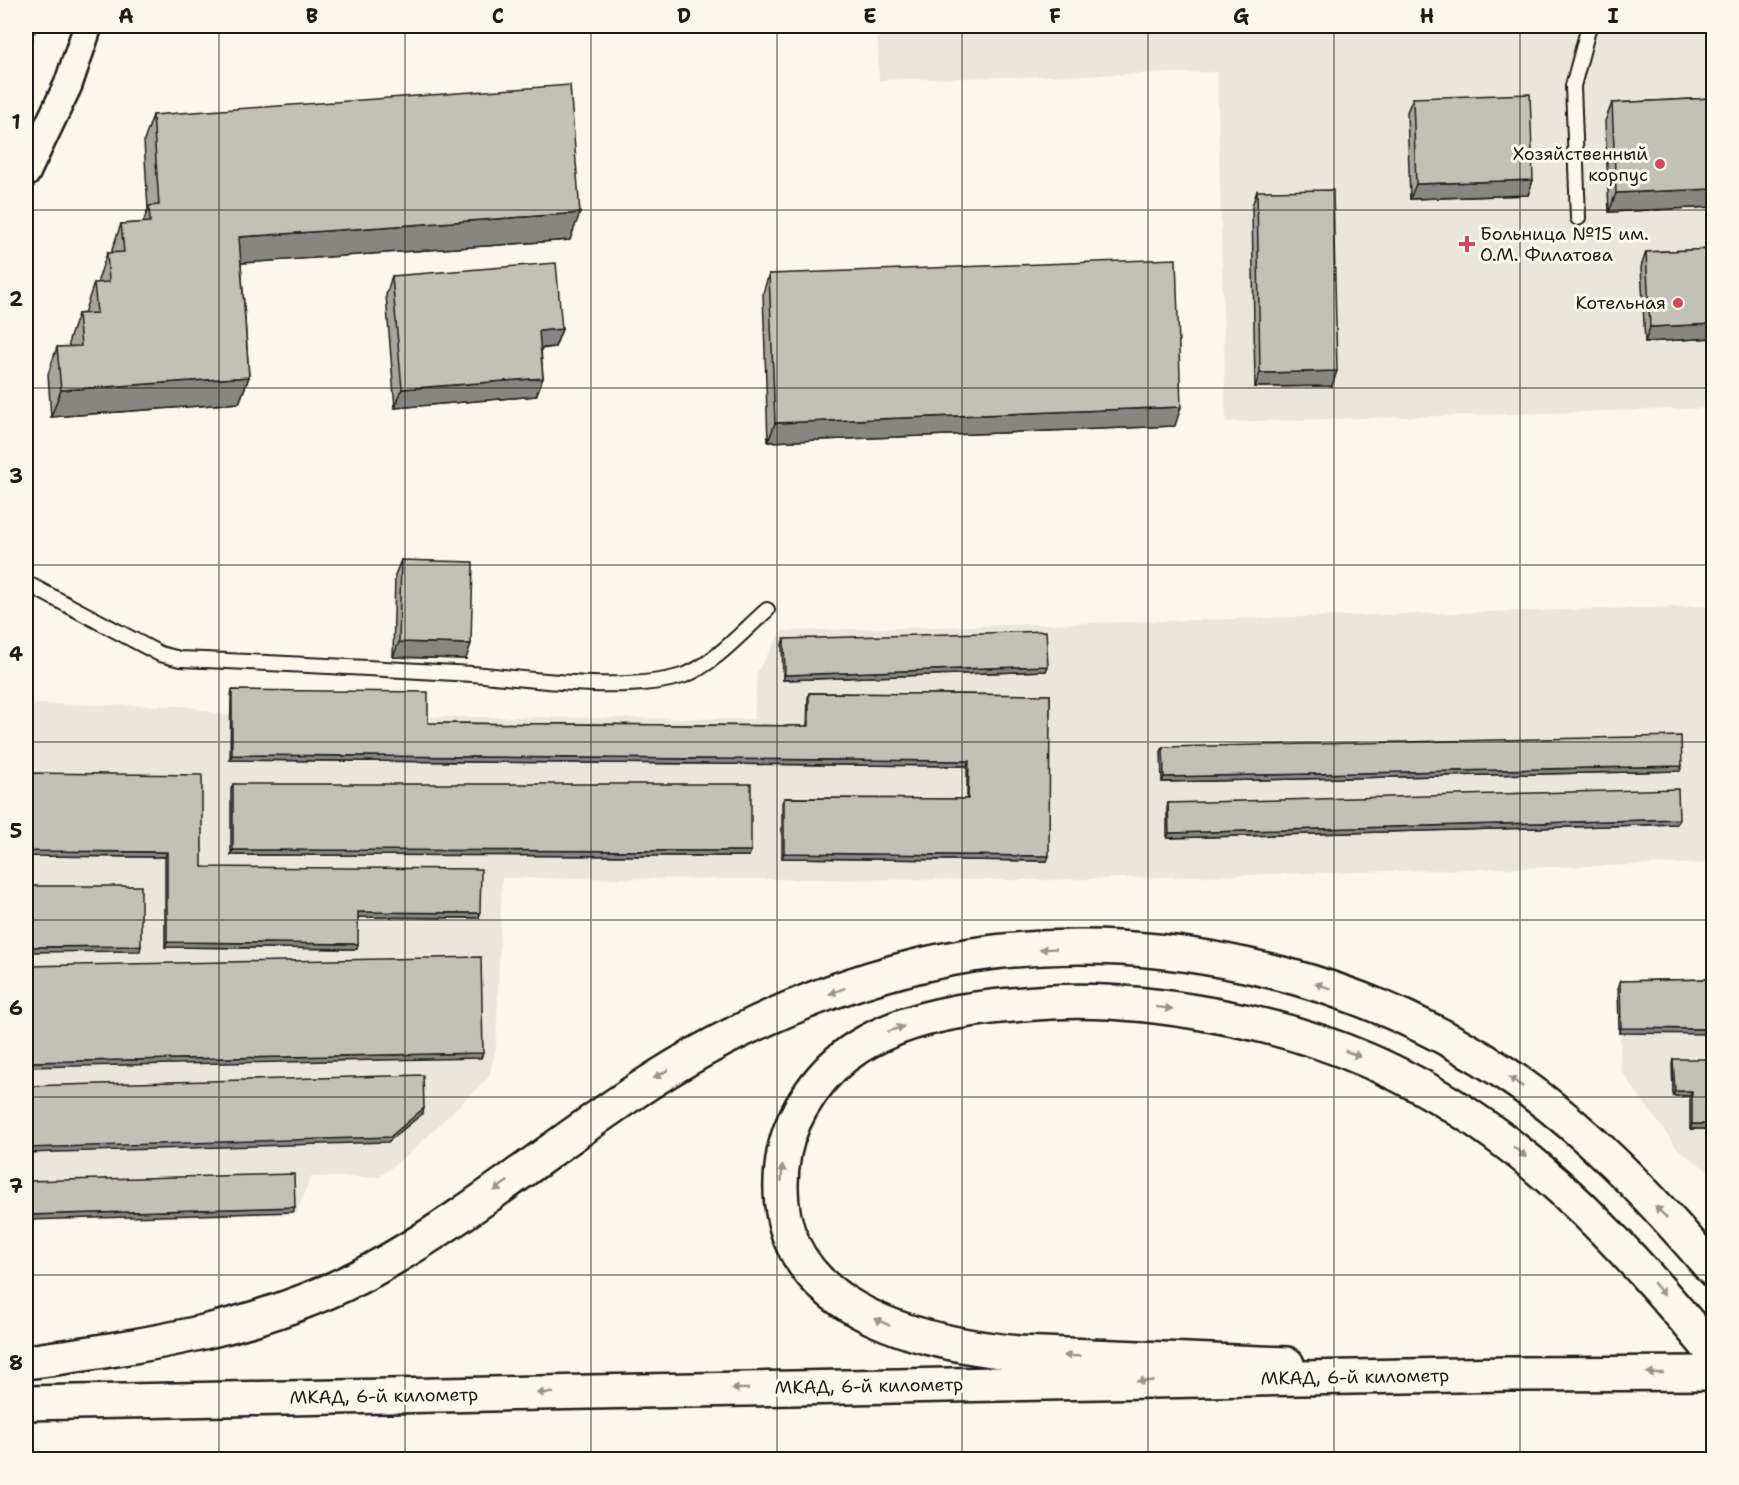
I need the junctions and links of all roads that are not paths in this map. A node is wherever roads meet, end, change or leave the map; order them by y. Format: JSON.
{"nodes":[{"id":1,"x":88,"y":26,"type":"edge"},
{"id":2,"x":1589,"y":26,"type":"edge"},
{"id":3,"x":26,"y":173,"type":"edge"},
{"id":4,"x":1578,"y":218,"type":"dead end"},
{"id":5,"x":26,"y":583,"type":"edge"},
{"id":6,"x":767,"y":610,"type":"dead end"},
{"id":7,"x":1713,"y":1271,"type":"edge"},
{"id":8,"x":1713,"y":1354,"type":"edge"},
{"id":9,"x":26,"y":1362,"type":"edge"},
{"id":10,"x":1713,"y":1373,"type":"edge"},
{"id":11,"x":1508,"y":1374,"type":"junction"},
{"id":12,"x":26,"y":1403,"type":"edge"}],
"edges":[{"from":1,"to":3,"type":"street"},
{"from":2,"to":4,"type":"lane"},
{"from":5,"to":6,"type":"lane"},
{"from":7,"to":9,"type":"main road","one_way":true},
{"from":11,"to":8,"type":"main road","one_way":true},
{"from":10,"to":11,"type":"main road","name":"МКАД, 6-й километр","one_way":true},
{"from":11,"to":12,"type":"main road","name":"МКАД, 6-й километр","one_way":true}]}
